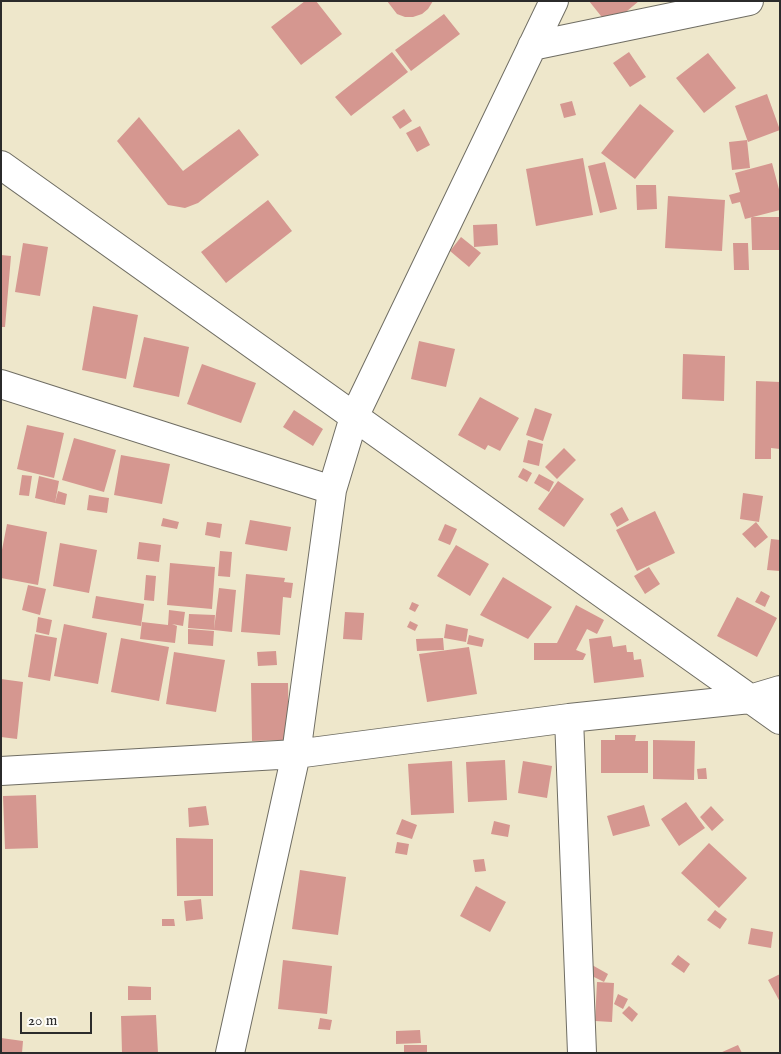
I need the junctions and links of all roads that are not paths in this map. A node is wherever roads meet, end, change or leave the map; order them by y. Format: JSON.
{"nodes":[{"id":1,"x":554,"y":1,"type":"edge"},
{"id":2,"x":749,"y":1,"type":"edge"},
{"id":3,"x":532,"y":46,"type":"junction"},
{"id":4,"x":1,"y":165,"type":"edge"},
{"id":5,"x":1,"y":384,"type":"edge"},
{"id":6,"x":354,"y":417,"type":"junction"},
{"id":7,"x":332,"y":490,"type":"junction"},
{"id":8,"x":780,"y":690,"type":"edge"},
{"id":9,"x":750,"y":699,"type":"junction"},
{"id":10,"x":568,"y":718,"type":"junction"},
{"id":11,"x":780,"y":720,"type":"edge"},
{"id":12,"x":296,"y":754,"type":"junction"},
{"id":13,"x":1,"y":771,"type":"edge"},
{"id":14,"x":230,"y":1053,"type":"edge"},
{"id":15,"x":582,"y":1053,"type":"edge"}],
"edges":[{"from":1,"to":3,"type":"street"},
{"from":2,"to":3,"type":"street"},
{"from":3,"to":6,"type":"street"},
{"from":4,"to":6,"type":"street"},
{"from":5,"to":7,"type":"street"},
{"from":6,"to":7,"type":"street"},
{"from":6,"to":9,"type":"street"},
{"from":7,"to":12,"type":"street"},
{"from":8,"to":9,"type":"street"},
{"from":9,"to":10,"type":"street"},
{"from":9,"to":11,"type":"street"},
{"from":10,"to":12,"type":"street"},
{"from":10,"to":15,"type":"street"},
{"from":12,"to":13,"type":"street"},
{"from":12,"to":14,"type":"street"}]}
